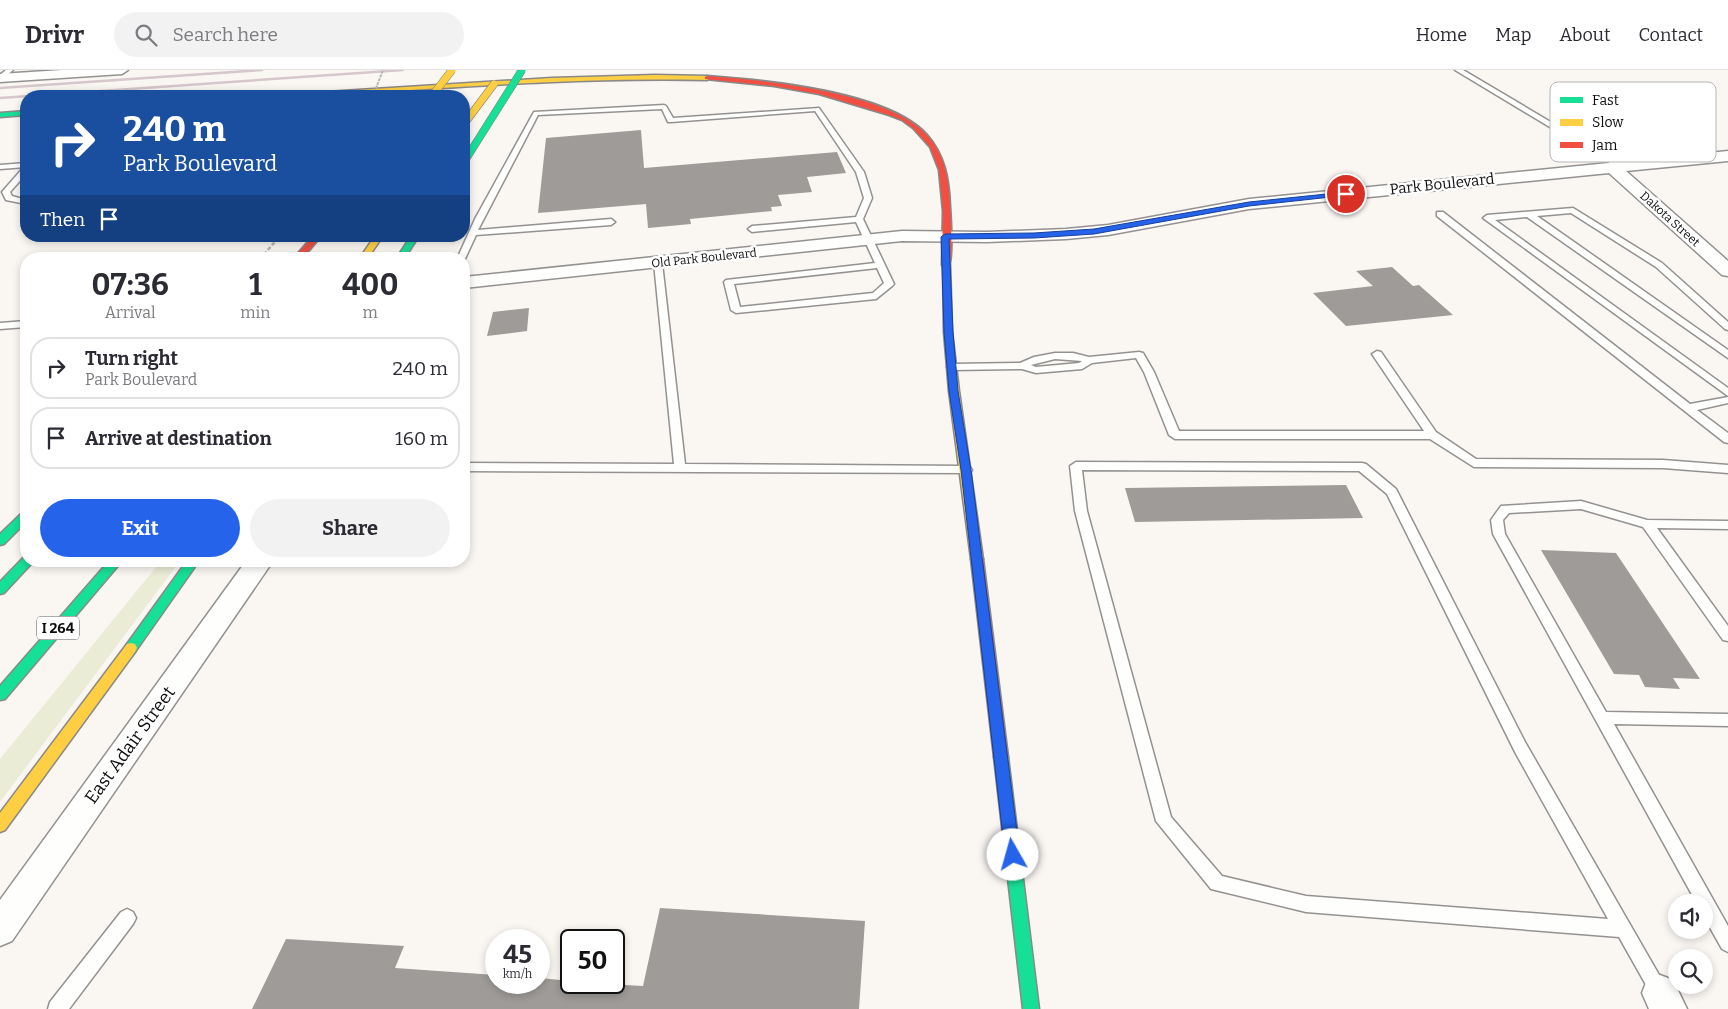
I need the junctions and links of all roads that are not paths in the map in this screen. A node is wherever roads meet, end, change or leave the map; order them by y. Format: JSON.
{"nodes":[{"id":1,"x":10,"y":70,"type":"edge"},
{"id":2,"x":122,"y":70,"type":"edge"},
{"id":3,"x":452,"y":70,"type":"edge"},
{"id":4,"x":505,"y":70,"type":"edge"},
{"id":5,"x":522,"y":70,"type":"edge"},
{"id":6,"x":1458,"y":70,"type":"edge"},
{"id":7,"x":35,"y":73,"type":"edge"},
{"id":8,"x":0,"y":78,"type":"edge"},
{"id":9,"x":382,"y":90,"type":"edge"},
{"id":10,"x":437,"y":90,"type":"edge"},
{"id":11,"x":20,"y":113,"type":"edge"},
{"id":12,"x":0,"y":115,"type":"edge"},
{"id":13,"x":470,"y":116,"type":"edge"},
{"id":14,"x":1550,"y":126,"type":"edge"},
{"id":15,"x":470,"y":152,"type":"edge"},
{"id":16,"x":1609,"y":162,"type":"edge"},
{"id":17,"x":1667,"y":162,"type":"edge"},
{"id":18,"x":20,"y":165,"type":"edge"},
{"id":19,"x":0,"y":167,"type":"edge"},
{"id":20,"x":1617,"y":167,"type":"junction"},
{"id":21,"x":20,"y":177,"type":"edge"},
{"id":22,"x":20,"y":201,"type":"edge"},
{"id":23,"x":1440,"y":214,"type":"dead end"},
{"id":24,"x":1529,"y":214,"type":"junction"},
{"id":25,"x":860,"y":219,"type":"junction"},
{"id":26,"x":612,"y":222,"type":"dead end"},
{"id":27,"x":752,"y":229,"type":"dead end"},
{"id":28,"x":473,"y":233,"type":"junction"},
{"id":29,"x":945,"y":237,"type":"junction"},
{"id":30,"x":470,"y":240,"type":"edge"},
{"id":31,"x":869,"y":240,"type":"junction"},
{"id":32,"x":312,"y":242,"type":"edge"},
{"id":33,"x":375,"y":242,"type":"edge"},
{"id":34,"x":304,"y":252,"type":"edge"},
{"id":35,"x":367,"y":252,"type":"edge"},
{"id":36,"x":658,"y":262,"type":"junction"},
{"id":37,"x":880,"y":265,"type":"junction"},
{"id":38,"x":1728,"y":272,"type":"edge"},
{"id":39,"x":470,"y":282,"type":"edge"},
{"id":40,"x":20,"y":324,"type":"edge"},
{"id":41,"x":0,"y":326,"type":"edge"},
{"id":42,"x":1728,"y":327,"type":"edge"},
{"id":43,"x":1377,"y":354,"type":"dead end"},
{"id":44,"x":1728,"y":355,"type":"edge"},
{"id":45,"x":952,"y":367,"type":"junction"},
{"id":46,"x":1728,"y":393,"type":"edge"},
{"id":47,"x":1728,"y":400,"type":"edge"},
{"id":48,"x":1688,"y":408,"type":"junction"},
{"id":49,"x":1432,"y":435,"type":"junction"},
{"id":50,"x":1728,"y":438,"type":"edge"},
{"id":51,"x":470,"y":467,"type":"edge"},
{"id":52,"x":680,"y":467,"type":"junction"},
{"id":53,"x":1728,"y":469,"type":"edge"},
{"id":54,"x":966,"y":470,"type":"junction"},
{"id":55,"x":20,"y":522,"type":"edge"},
{"id":56,"x":1647,"y":524,"type":"junction"},
{"id":57,"x":1728,"y":525,"type":"edge"},
{"id":58,"x":0,"y":540,"type":"edge"},
{"id":59,"x":21,"y":567,"type":"edge"},
{"id":60,"x":111,"y":567,"type":"edge"},
{"id":61,"x":189,"y":567,"type":"edge"},
{"id":62,"x":256,"y":567,"type":"edge"},
{"id":63,"x":0,"y":590,"type":"edge"},
{"id":64,"x":1728,"y":636,"type":"edge"},
{"id":65,"x":0,"y":695,"type":"edge"},
{"id":66,"x":1603,"y":718,"type":"junction"},
{"id":67,"x":1728,"y":720,"type":"edge"},
{"id":68,"x":0,"y":825,"type":"edge"},
{"id":69,"x":127,"y":918,"type":"dead end"},
{"id":70,"x":0,"y":929,"type":"edge"},
{"id":71,"x":1624,"y":929,"type":"junction"},
{"id":72,"x":1728,"y":943,"type":"edge"},
{"id":73,"x":1664,"y":1001,"type":"edge"},
{"id":74,"x":57,"y":1009,"type":"edge"},
{"id":75,"x":1031,"y":1009,"type":"edge"}],
"edges":[{"from":1,"to":8,"type":"lane"},
{"from":2,"to":7,"type":"street"},
{"from":3,"to":10,"type":"main road","bridge":true},
{"from":4,"to":13,"type":"main road","bridge":true},
{"from":5,"to":15,"type":"main road","bridge":true},
{"from":6,"to":14,"type":"lane"},
{"from":7,"to":8,"type":"street"},
{"from":9,"to":29,"type":"main road"},
{"from":11,"to":12,"type":"main road"},
{"from":16,"to":20,"type":"lane"},
{"from":17,"to":20,"type":"street","name":"Park Boulevard"},
{"from":18,"to":19,"type":"lane"},
{"from":20,"to":29,"type":"street","name":"Park Boulevard"},
{"from":20,"to":38,"type":"street","name":"Dakota Street"},
{"from":21,"to":22,"type":"lane"},
{"from":23,"to":48,"type":"lane"},
{"from":24,"to":42,"type":"lane"},
{"from":24,"to":44,"type":"lane"},
{"from":24,"to":46,"type":"lane"},
{"from":25,"to":27,"type":"lane"},
{"from":25,"to":28,"type":"lane"},
{"from":25,"to":31,"type":"lane"},
{"from":26,"to":28,"type":"lane"},
{"from":28,"to":30,"type":"lane"},
{"from":29,"to":31,"type":"street","name":"Old Park Boulevard"},
{"from":29,"to":45,"type":"main road"},
{"from":31,"to":36,"type":"street","name":"Old Park Boulevard"},
{"from":31,"to":37,"type":"lane"},
{"from":32,"to":34,"type":"main road"},
{"from":33,"to":35,"type":"main road"},
{"from":36,"to":39,"type":"street","name":"Old Park Boulevard"},
{"from":36,"to":52,"type":"lane"},
{"from":37,"to":37,"type":"lane"},
{"from":40,"to":41,"type":"lane"},
{"from":43,"to":49,"type":"lane"},
{"from":45,"to":49,"type":"lane"},
{"from":45,"to":54,"type":"main road"},
{"from":47,"to":48,"type":"lane"},
{"from":48,"to":50,"type":"lane"},
{"from":49,"to":53,"type":"lane"},
{"from":51,"to":52,"type":"lane"},
{"from":52,"to":54,"type":"lane"},
{"from":54,"to":75,"type":"main road"},
{"from":55,"to":58,"type":"main road"},
{"from":56,"to":57,"type":"lane"},
{"from":56,"to":64,"type":"lane"},
{"from":56,"to":66,"type":"lane"},
{"from":59,"to":63,"type":"main road"},
{"from":60,"to":65,"type":"main road","number":"I 264"},
{"from":61,"to":68,"type":"main road"},
{"from":62,"to":70,"type":"street","name":"East Adair Street"},
{"from":66,"to":67,"type":"lane"},
{"from":66,"to":72,"type":"lane"},
{"from":69,"to":74,"type":"lane"},
{"from":71,"to":71,"type":"lane"},
{"from":71,"to":73,"type":"lane"}]}
